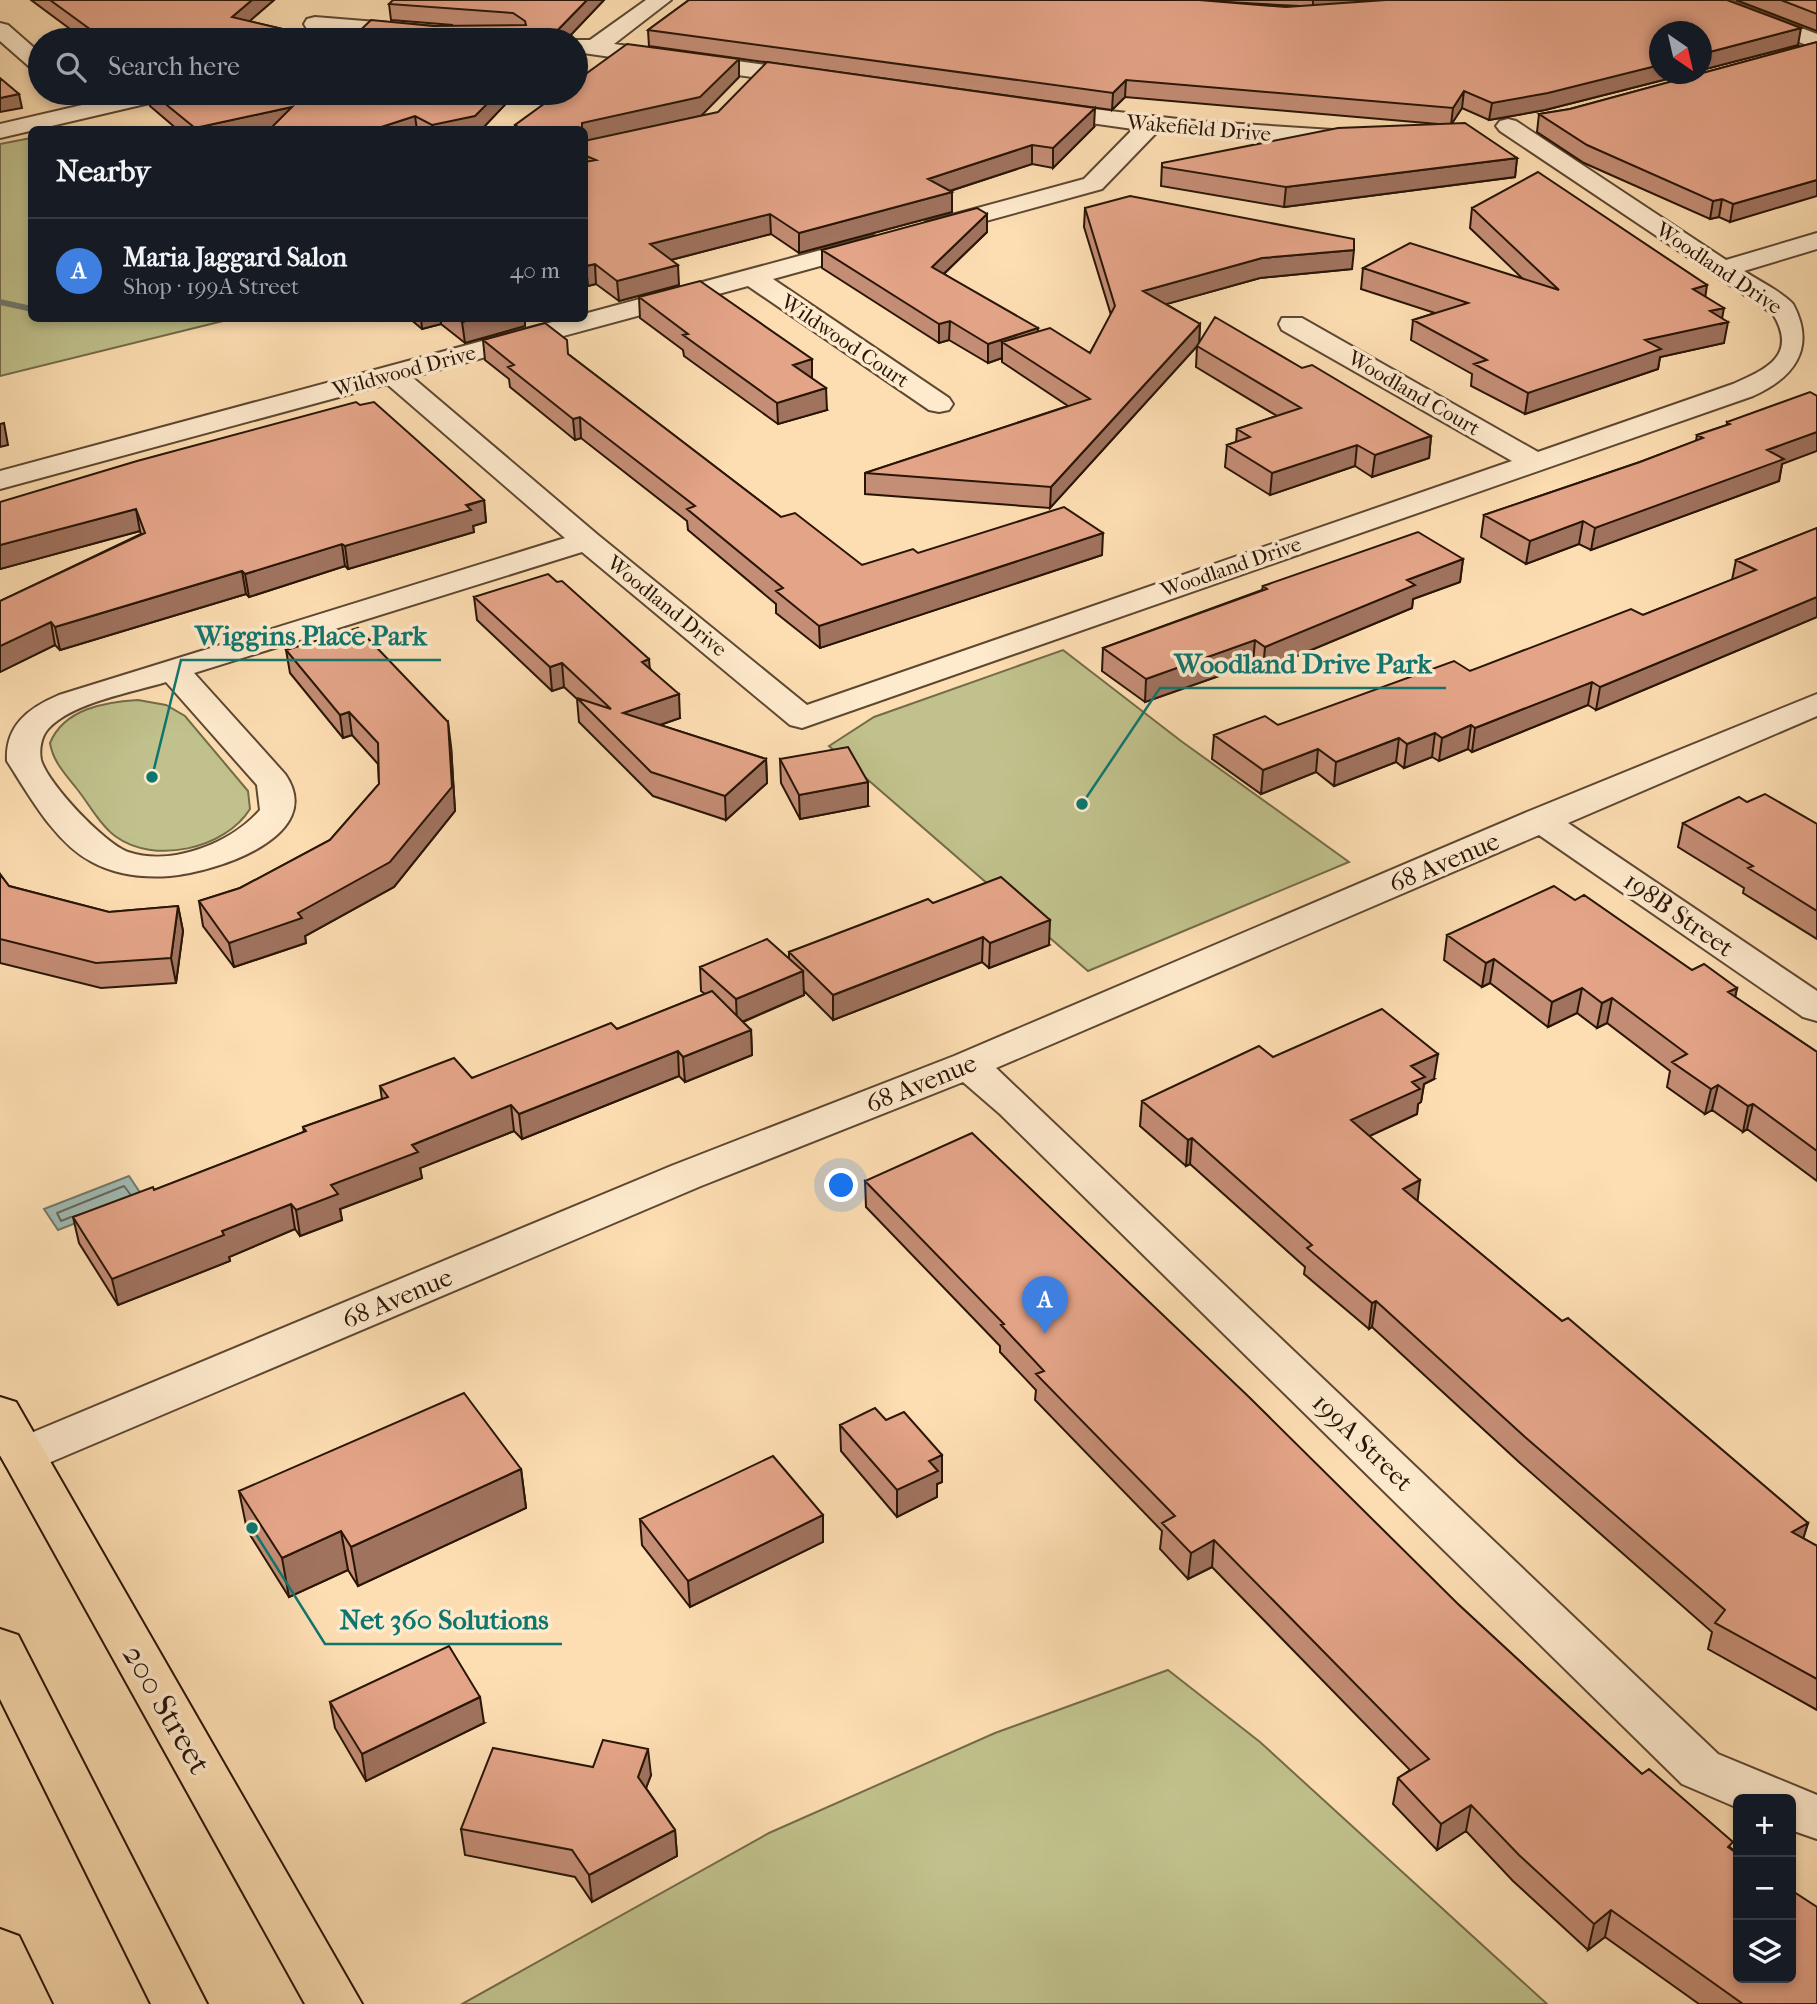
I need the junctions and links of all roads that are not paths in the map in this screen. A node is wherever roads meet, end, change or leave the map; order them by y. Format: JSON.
{"nodes":[{"id":1,"x":660,"y":0,"type":"edge"},
{"id":2,"x":1710,"y":0,"type":"edge"},
{"id":3,"x":335,"y":6,"type":"dead end"},
{"id":4,"x":308,"y":28,"type":"edge"},
{"id":5,"x":0,"y":30,"type":"edge"},
{"id":6,"x":1817,"y":42,"type":"edge"},
{"id":7,"x":588,"y":44,"type":"edge"},
{"id":8,"x":588,"y":46,"type":"edge"},
{"id":9,"x":1817,"y":50,"type":"edge"},
{"id":10,"x":28,"y":54,"type":"edge"},
{"id":11,"x":1791,"y":56,"type":"edge"},
{"id":12,"x":762,"y":71,"type":"junction"},
{"id":13,"x":831,"y":81,"type":"edge"},
{"id":14,"x":739,"y":95,"type":"edge"},
{"id":15,"x":89,"y":105,"type":"edge"},
{"id":16,"x":115,"y":105,"type":"edge"},
{"id":17,"x":1025,"y":108,"type":"edge"},
{"id":18,"x":95,"y":110,"type":"junction"},
{"id":19,"x":1546,"y":121,"type":"edge"},
{"id":20,"x":1150,"y":125,"type":"junction"},
{"id":21,"x":0,"y":131,"type":"edge"},
{"id":22,"x":1371,"y":138,"type":"edge"},
{"id":23,"x":1817,"y":241,"type":"edge"},
{"id":24,"x":1723,"y":269,"type":"junction"},
{"id":25,"x":752,"y":277,"type":"junction"},
{"id":26,"x":588,"y":321,"type":"edge"},
{"id":27,"x":585,"y":322,"type":"edge"},
{"id":28,"x":1292,"y":324,"type":"dead end"},
{"id":29,"x":392,"y":374,"type":"junction"},
{"id":30,"x":939,"y":404,"type":"dead end"},
{"id":31,"x":1535,"y":462,"type":"junction"},
{"id":32,"x":0,"y":480,"type":"edge"},
{"id":33,"x":587,"y":541,"type":"junction"},
{"id":34,"x":173,"y":669,"type":"junction"},
{"id":35,"x":1817,"y":704,"type":"edge"},
{"id":36,"x":1540,"y":820,"type":"junction"},
{"id":37,"x":1817,"y":1009,"type":"edge"},
{"id":38,"x":968,"y":1065,"type":"junction"},
{"id":39,"x":12,"y":1435,"type":"edge"},
{"id":40,"x":0,"y":1649,"type":"edge"},
{"id":41,"x":1759,"y":1794,"type":"edge"},
{"id":42,"x":1796,"y":1810,"type":"edge"},
{"id":43,"x":1817,"y":1817,"type":"edge"},
{"id":44,"x":0,"y":1953,"type":"edge"},
{"id":45,"x":24,"y":2004,"type":"edge"},
{"id":46,"x":179,"y":2004,"type":"edge"},
{"id":47,"x":334,"y":2004,"type":"edge"}],
"edges":[{"from":1,"to":7,"type":"street"},
{"from":2,"to":6,"type":"street"},
{"from":3,"to":4,"type":"street"},
{"from":5,"to":10,"type":"street"},
{"from":8,"to":12,"type":"street"},
{"from":9,"to":11,"type":"street"},
{"from":12,"to":13,"type":"street"},
{"from":12,"to":14,"type":"street"},
{"from":15,"to":18,"type":"street"},
{"from":16,"to":18,"type":"street"},
{"from":17,"to":20,"type":"street","name":"Wakefield Drive"},
{"from":18,"to":21,"type":"street"},
{"from":19,"to":24,"type":"street","name":"Woodland Drive"},
{"from":20,"to":22,"type":"street","name":"Wakefield Drive"},
{"from":20,"to":25,"type":"street","name":"Wildwood Drive"},
{"from":23,"to":24,"type":"street"},
{"from":24,"to":31,"type":"street","name":"Woodland Drive"},
{"from":25,"to":26,"type":"street","name":"Wildwood Drive"},
{"from":25,"to":30,"type":"street","name":"Wildwood Court"},
{"from":27,"to":29,"type":"street","name":"Wildwood Drive"},
{"from":28,"to":31,"type":"street","name":"Woodland Court"},
{"from":29,"to":32,"type":"street","name":"Wildwood Drive"},
{"from":29,"to":33,"type":"street","name":"Woodland Drive"},
{"from":31,"to":33,"type":"street","name":"Woodland Drive"},
{"from":33,"to":34,"type":"street"},
{"from":34,"to":34,"type":"street"},
{"from":35,"to":36,"type":"street","name":"68 Avenue"},
{"from":36,"to":37,"type":"street","name":"198B Street"},
{"from":36,"to":38,"type":"street","name":"68 Avenue"},
{"from":38,"to":39,"type":"street","name":"68 Avenue"},
{"from":38,"to":41,"type":"street","name":"199A Street"},
{"from":39,"to":47,"type":"main road","name":"200 Street"},
{"from":40,"to":46,"type":"main road"},
{"from":42,"to":43,"type":"street"},
{"from":44,"to":45,"type":"main road"}]}
